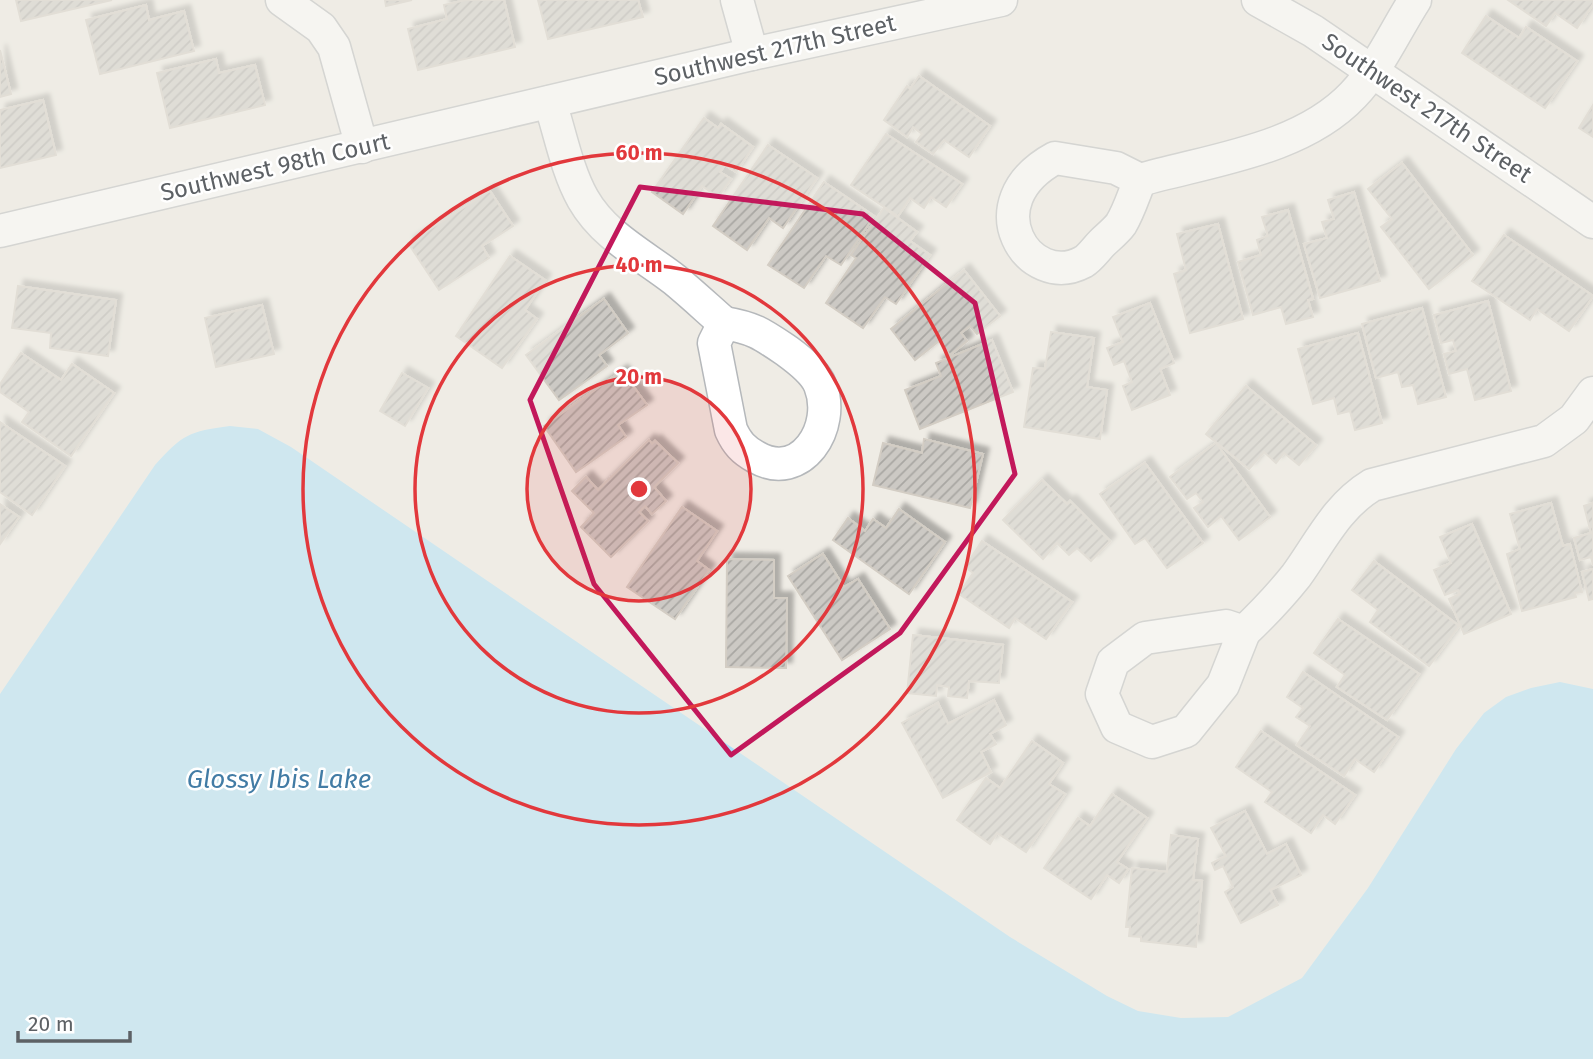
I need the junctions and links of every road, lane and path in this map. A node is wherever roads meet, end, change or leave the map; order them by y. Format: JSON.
{"nodes":[{"id":1,"x":282,"y":0,"type":"edge"},
{"id":2,"x":737,"y":0,"type":"edge"},
{"id":3,"x":1001,"y":0,"type":"edge"},
{"id":4,"x":1258,"y":0,"type":"edge"},
{"id":5,"x":1415,"y":0,"type":"edge"},
{"id":6,"x":752,"y":54,"type":"junction"},
{"id":7,"x":1372,"y":71,"type":"junction"},
{"id":8,"x":550,"y":102,"type":"junction"},
{"id":9,"x":362,"y":147,"type":"junction"},
{"id":10,"x":1140,"y":180,"type":"dead end"},
{"id":11,"x":1593,"y":222,"type":"edge"},
{"id":12,"x":0,"y":231,"type":"edge"},
{"id":13,"x":724,"y":323,"type":"junction"},
{"id":14,"x":1593,"y":393,"type":"edge"},
{"id":15,"x":1244,"y":632,"type":"junction"}],
"edges":[{"from":1,"to":9,"type":"street"},
{"from":2,"to":6,"type":"street"},
{"from":3,"to":6,"type":"street","name":"Southwest 217th Street"},
{"from":4,"to":7,"type":"street","name":"Southwest 217th Street"},
{"from":5,"to":7,"type":"street"},
{"from":6,"to":8,"type":"street","name":"Southwest 217th Street"},
{"from":7,"to":10,"type":"street"},
{"from":7,"to":11,"type":"street","name":"Southwest 217th Street"},
{"from":8,"to":9,"type":"street","name":"Southwest 98th Court"},
{"from":8,"to":13,"type":"street"},
{"from":9,"to":12,"type":"street","name":"Southwest 98th Court"},
{"from":13,"to":13,"type":"street"},
{"from":14,"to":15,"type":"street"},
{"from":15,"to":15,"type":"street"}]}
